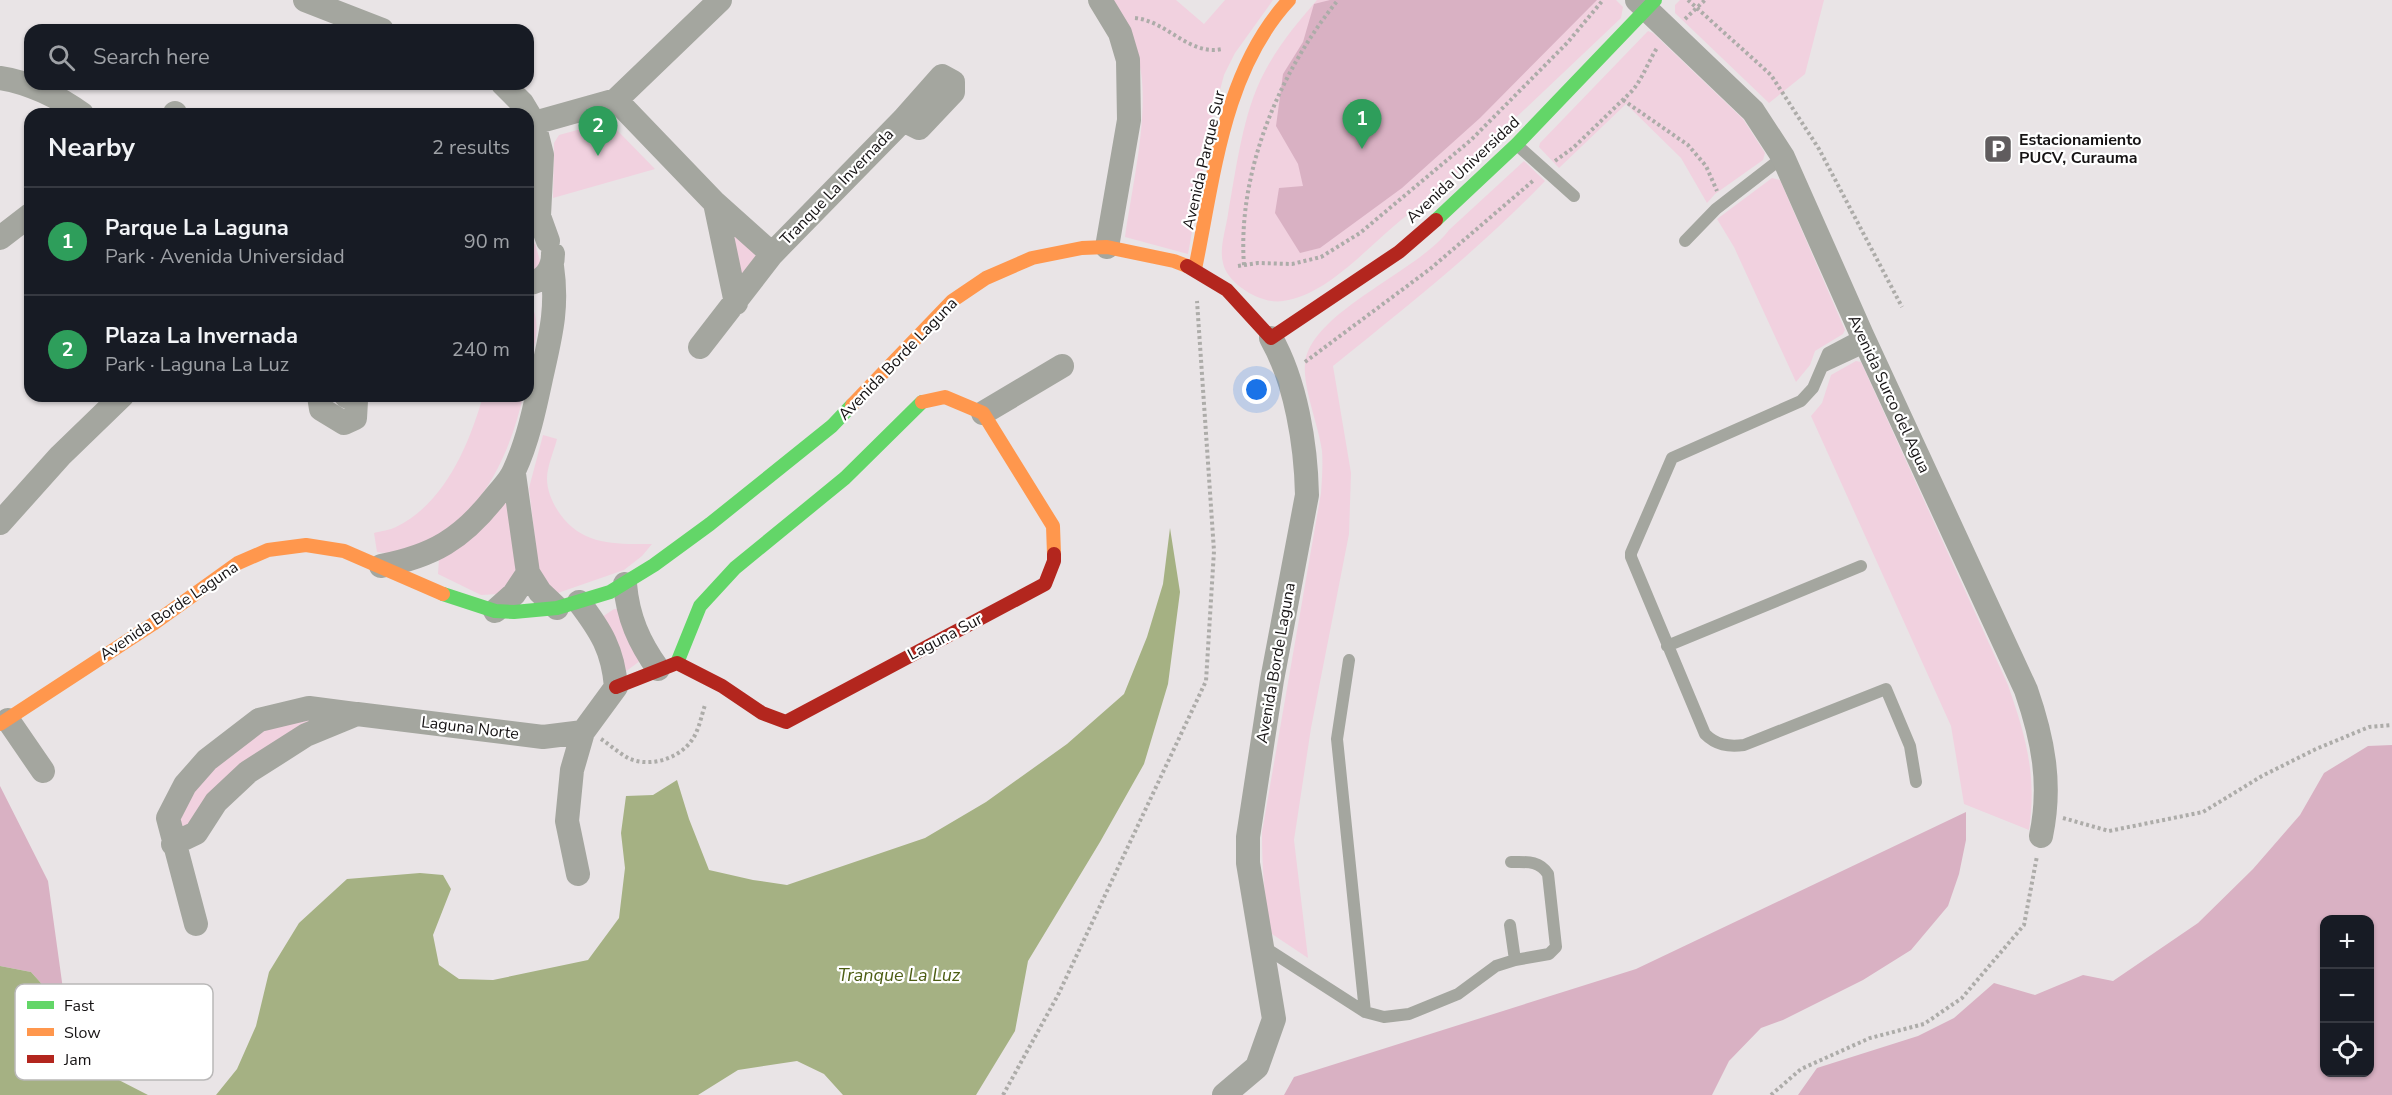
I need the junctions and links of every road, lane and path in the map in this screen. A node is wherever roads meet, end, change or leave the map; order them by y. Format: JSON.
{"nodes":[{"id":1,"x":1289,"y":0,"type":"edge"},
{"id":2,"x":1338,"y":0,"type":"edge"},
{"id":3,"x":1688,"y":0,"type":"edge"},
{"id":4,"x":1705,"y":0,"type":"edge"},
{"id":5,"x":311,"y":1,"type":"edge"},
{"id":6,"x":1646,"y":3,"type":"edge"},
{"id":7,"x":709,"y":5,"type":"edge"},
{"id":8,"x":1104,"y":5,"type":"edge"},
{"id":9,"x":1696,"y":8,"type":"junction"},
{"id":10,"x":367,"y":24,"type":"edge"},
{"id":11,"x":1671,"y":31,"type":"junction"},
{"id":12,"x":1222,"y":49,"type":"dead end"},
{"id":13,"x":0,"y":78,"type":"edge"},
{"id":14,"x":24,"y":84,"type":"edge"},
{"id":15,"x":37,"y":90,"type":"edge"},
{"id":16,"x":509,"y":90,"type":"edge"},
{"id":17,"x":616,"y":100,"type":"junction"},
{"id":18,"x":1623,"y":100,"type":"junction"},
{"id":19,"x":74,"y":108,"type":"edge"},
{"id":20,"x":525,"y":108,"type":"edge"},
{"id":21,"x":903,"y":120,"type":"dead end"},
{"id":22,"x":534,"y":123,"type":"joint"},
{"id":23,"x":1516,"y":144,"type":"junction"},
{"id":24,"x":542,"y":155,"type":"junction"},
{"id":25,"x":1783,"y":157,"type":"junction"},
{"id":26,"x":1545,"y":170,"type":"junction"},
{"id":27,"x":534,"y":180,"type":"edge"},
{"id":28,"x":1575,"y":196,"type":"dead end"},
{"id":29,"x":715,"y":202,"type":"junction"},
{"id":30,"x":1722,"y":204,"type":"junction"},
{"id":31,"x":24,"y":220,"type":"edge"},
{"id":32,"x":538,"y":236,"type":"edge"},
{"id":33,"x":0,"y":238,"type":"edge"},
{"id":34,"x":1685,"y":241,"type":"dead end"},
{"id":35,"x":1107,"y":247,"type":"junction"},
{"id":36,"x":772,"y":254,"type":"junction"},
{"id":37,"x":1244,"y":265,"type":"dead end"},
{"id":38,"x":552,"y":266,"type":"junction"},
{"id":39,"x":1195,"y":269,"type":"junction"},
{"id":40,"x":534,"y":282,"type":"edge"},
{"id":41,"x":534,"y":292,"type":"edge"},
{"id":42,"x":736,"y":303,"type":"junction"},
{"id":43,"x":1242,"y":305,"type":"junction"},
{"id":44,"x":1902,"y":307,"type":"dead end"},
{"id":45,"x":1313,"y":311,"type":"junction"},
{"id":46,"x":1274,"y":323,"type":"junction"},
{"id":47,"x":552,"y":327,"type":"junction"},
{"id":48,"x":1864,"y":340,"type":"junction"},
{"id":49,"x":700,"y":347,"type":"dead end"},
{"id":50,"x":1062,"y":366,"type":"dead end"},
{"id":51,"x":1289,"y":379,"type":"junction"},
{"id":52,"x":116,"y":402,"type":"edge"},
{"id":53,"x":320,"y":402,"type":"edge"},
{"id":54,"x":356,"y":402,"type":"edge"},
{"id":55,"x":983,"y":413,"type":"junction"},
{"id":56,"x":514,"y":474,"type":"junction"},
{"id":57,"x":0,"y":523,"type":"edge"},
{"id":58,"x":436,"y":550,"type":"junction"},
{"id":59,"x":381,"y":566,"type":"junction"},
{"id":60,"x":1861,"y":566,"type":"dead end"},
{"id":61,"x":528,"y":573,"type":"junction"},
{"id":62,"x":625,"y":584,"type":"junction"},
{"id":63,"x":425,"y":587,"type":"junction"},
{"id":64,"x":568,"y":605,"type":"junction"},
{"id":65,"x":495,"y":611,"type":"junction"},
{"id":66,"x":1667,"y":646,"type":"junction"},
{"id":67,"x":1349,"y":660,"type":"dead end"},
{"id":68,"x":668,"y":666,"type":"junction"},
{"id":69,"x":616,"y":687,"type":"junction"},
{"id":70,"x":357,"y":714,"type":"junction"},
{"id":71,"x":4,"y":722,"type":"edge"},
{"id":72,"x":2392,"y":725,"type":"edge"},
{"id":73,"x":698,"y":729,"type":"dead end"},
{"id":74,"x":585,"y":730,"type":"junction"},
{"id":75,"x":42,"y":771,"type":"dead end"},
{"id":76,"x":1916,"y":782,"type":"dead end"},
{"id":77,"x":2044,"y":824,"type":"junction"},
{"id":78,"x":173,"y":844,"type":"junction"},
{"id":79,"x":1511,"y":862,"type":"dead end"},
{"id":80,"x":578,"y":874,"type":"dead end"},
{"id":81,"x":196,"y":924,"type":"dead end"},
{"id":82,"x":1510,"y":925,"type":"dead end"},
{"id":83,"x":1263,"y":946,"type":"junction"},
{"id":84,"x":1515,"y":960,"type":"junction"},
{"id":85,"x":1365,"y":1012,"type":"junction"},
{"id":86,"x":1003,"y":1095,"type":"edge"},
{"id":87,"x":1224,"y":1095,"type":"edge"},
{"id":88,"x":1771,"y":1095,"type":"edge"}],
"edges":[{"from":1,"to":39,"type":"street","name":"Avenida Parque Sur"},
{"from":2,"to":37,"type":"path"},
{"from":3,"to":9,"type":"path"},
{"from":4,"to":9,"type":"path"},
{"from":5,"to":10,"type":"street"},
{"from":6,"to":11,"type":"street","name":"Avenida Surco del Agua"},
{"from":6,"to":23,"type":"street","name":"Avenida Universidad"},
{"from":7,"to":17,"type":"street"},
{"from":8,"to":12,"type":"path"},
{"from":8,"to":35,"type":"street"},
{"from":9,"to":11,"type":"path"},
{"from":9,"to":44,"type":"path"},
{"from":11,"to":18,"type":"path"},
{"from":11,"to":25,"type":"street","name":"Avenida Surco del Agua"},
{"from":13,"to":14,"type":"street"},
{"from":15,"to":19,"type":"street"},
{"from":16,"to":20,"type":"street"},
{"from":17,"to":22,"type":"street"},
{"from":17,"to":29,"type":"street","name":"Tranque La Invernada"},
{"from":18,"to":26,"type":"path"},
{"from":18,"to":30,"type":"path"},
{"from":21,"to":36,"type":"street","name":"Tranque La Invernada"},
{"from":22,"to":24,"type":"street"},
{"from":23,"to":26,"type":"lane"},
{"from":23,"to":45,"type":"street","name":"Avenida Universidad"},
{"from":24,"to":27,"type":"street"},
{"from":24,"to":32,"type":"street"},
{"from":25,"to":30,"type":"lane"},
{"from":25,"to":48,"type":"street","name":"Avenida Surco del Agua"},
{"from":26,"to":28,"type":"lane"},
{"from":26,"to":51,"type":"path"},
{"from":29,"to":36,"type":"street","name":"Tranque La Invernada"},
{"from":29,"to":42,"type":"street"},
{"from":30,"to":34,"type":"lane"},
{"from":31,"to":33,"type":"street"},
{"from":32,"to":38,"type":"street"},
{"from":35,"to":39,"type":"street","name":"Avenida Borde Laguna"},
{"from":35,"to":62,"type":"street","name":"Avenida Borde Laguna"},
{"from":36,"to":42,"type":"street","name":"Tranque La Invernada"},
{"from":38,"to":40,"type":"street"},
{"from":38,"to":47,"type":"street"},
{"from":39,"to":43,"type":"street","name":"Avenida Borde Laguna"},
{"from":39,"to":86,"type":"path"},
{"from":41,"to":47,"type":"street"},
{"from":42,"to":49,"type":"street","name":"Tranque La Invernada"},
{"from":43,"to":46,"type":"street","name":"Avenida Borde Laguna"},
{"from":43,"to":46,"type":"street"},
{"from":45,"to":46,"type":"street","name":"Avenida Universidad"},
{"from":45,"to":46,"type":"street"},
{"from":45,"to":51,"type":"street"},
{"from":46,"to":51,"type":"street","name":"Avenida Borde Laguna"},
{"from":47,"to":56,"type":"street"},
{"from":48,"to":66,"type":"lane"},
{"from":48,"to":77,"type":"street","name":"Avenida Surco del Agua"},
{"from":50,"to":55,"type":"street"},
{"from":51,"to":83,"type":"street","name":"Avenida Borde Laguna"},
{"from":52,"to":57,"type":"street"},
{"from":53,"to":54,"type":"street"},
{"from":55,"to":68,"type":"street"},
{"from":55,"to":68,"type":"street","name":"Laguna Sur"},
{"from":56,"to":58,"type":"street"},
{"from":56,"to":61,"type":"street"},
{"from":58,"to":59,"type":"street"},
{"from":58,"to":63,"type":"street"},
{"from":59,"to":63,"type":"street","name":"Avenida Borde Laguna"},
{"from":59,"to":71,"type":"street","name":"Avenida Borde Laguna"},
{"from":60,"to":66,"type":"lane"},
{"from":61,"to":64,"type":"street"},
{"from":61,"to":65,"type":"street"},
{"from":62,"to":64,"type":"street","name":"Avenida Borde Laguna"},
{"from":62,"to":68,"type":"street"},
{"from":63,"to":65,"type":"street","name":"Avenida Borde Laguna"},
{"from":64,"to":65,"type":"street","name":"Avenida Borde Laguna"},
{"from":64,"to":69,"type":"street"},
{"from":66,"to":76,"type":"lane"},
{"from":67,"to":85,"type":"lane"},
{"from":68,"to":69,"type":"street"},
{"from":69,"to":74,"type":"street"},
{"from":70,"to":74,"type":"street","name":"Laguna Norte"},
{"from":70,"to":78,"type":"street","name":"Laguna Norte"},
{"from":70,"to":78,"type":"street","name":"Laguna Norte"},
{"from":71,"to":75,"type":"street"},
{"from":72,"to":77,"type":"path"},
{"from":73,"to":74,"type":"path"},
{"from":74,"to":80,"type":"street"},
{"from":77,"to":88,"type":"path"},
{"from":78,"to":81,"type":"street","name":"Laguna Norte"},
{"from":79,"to":84,"type":"lane"},
{"from":82,"to":84,"type":"lane"},
{"from":83,"to":85,"type":"lane"},
{"from":83,"to":87,"type":"street","name":"Avenida Borde Laguna"},
{"from":84,"to":85,"type":"lane"}]}
